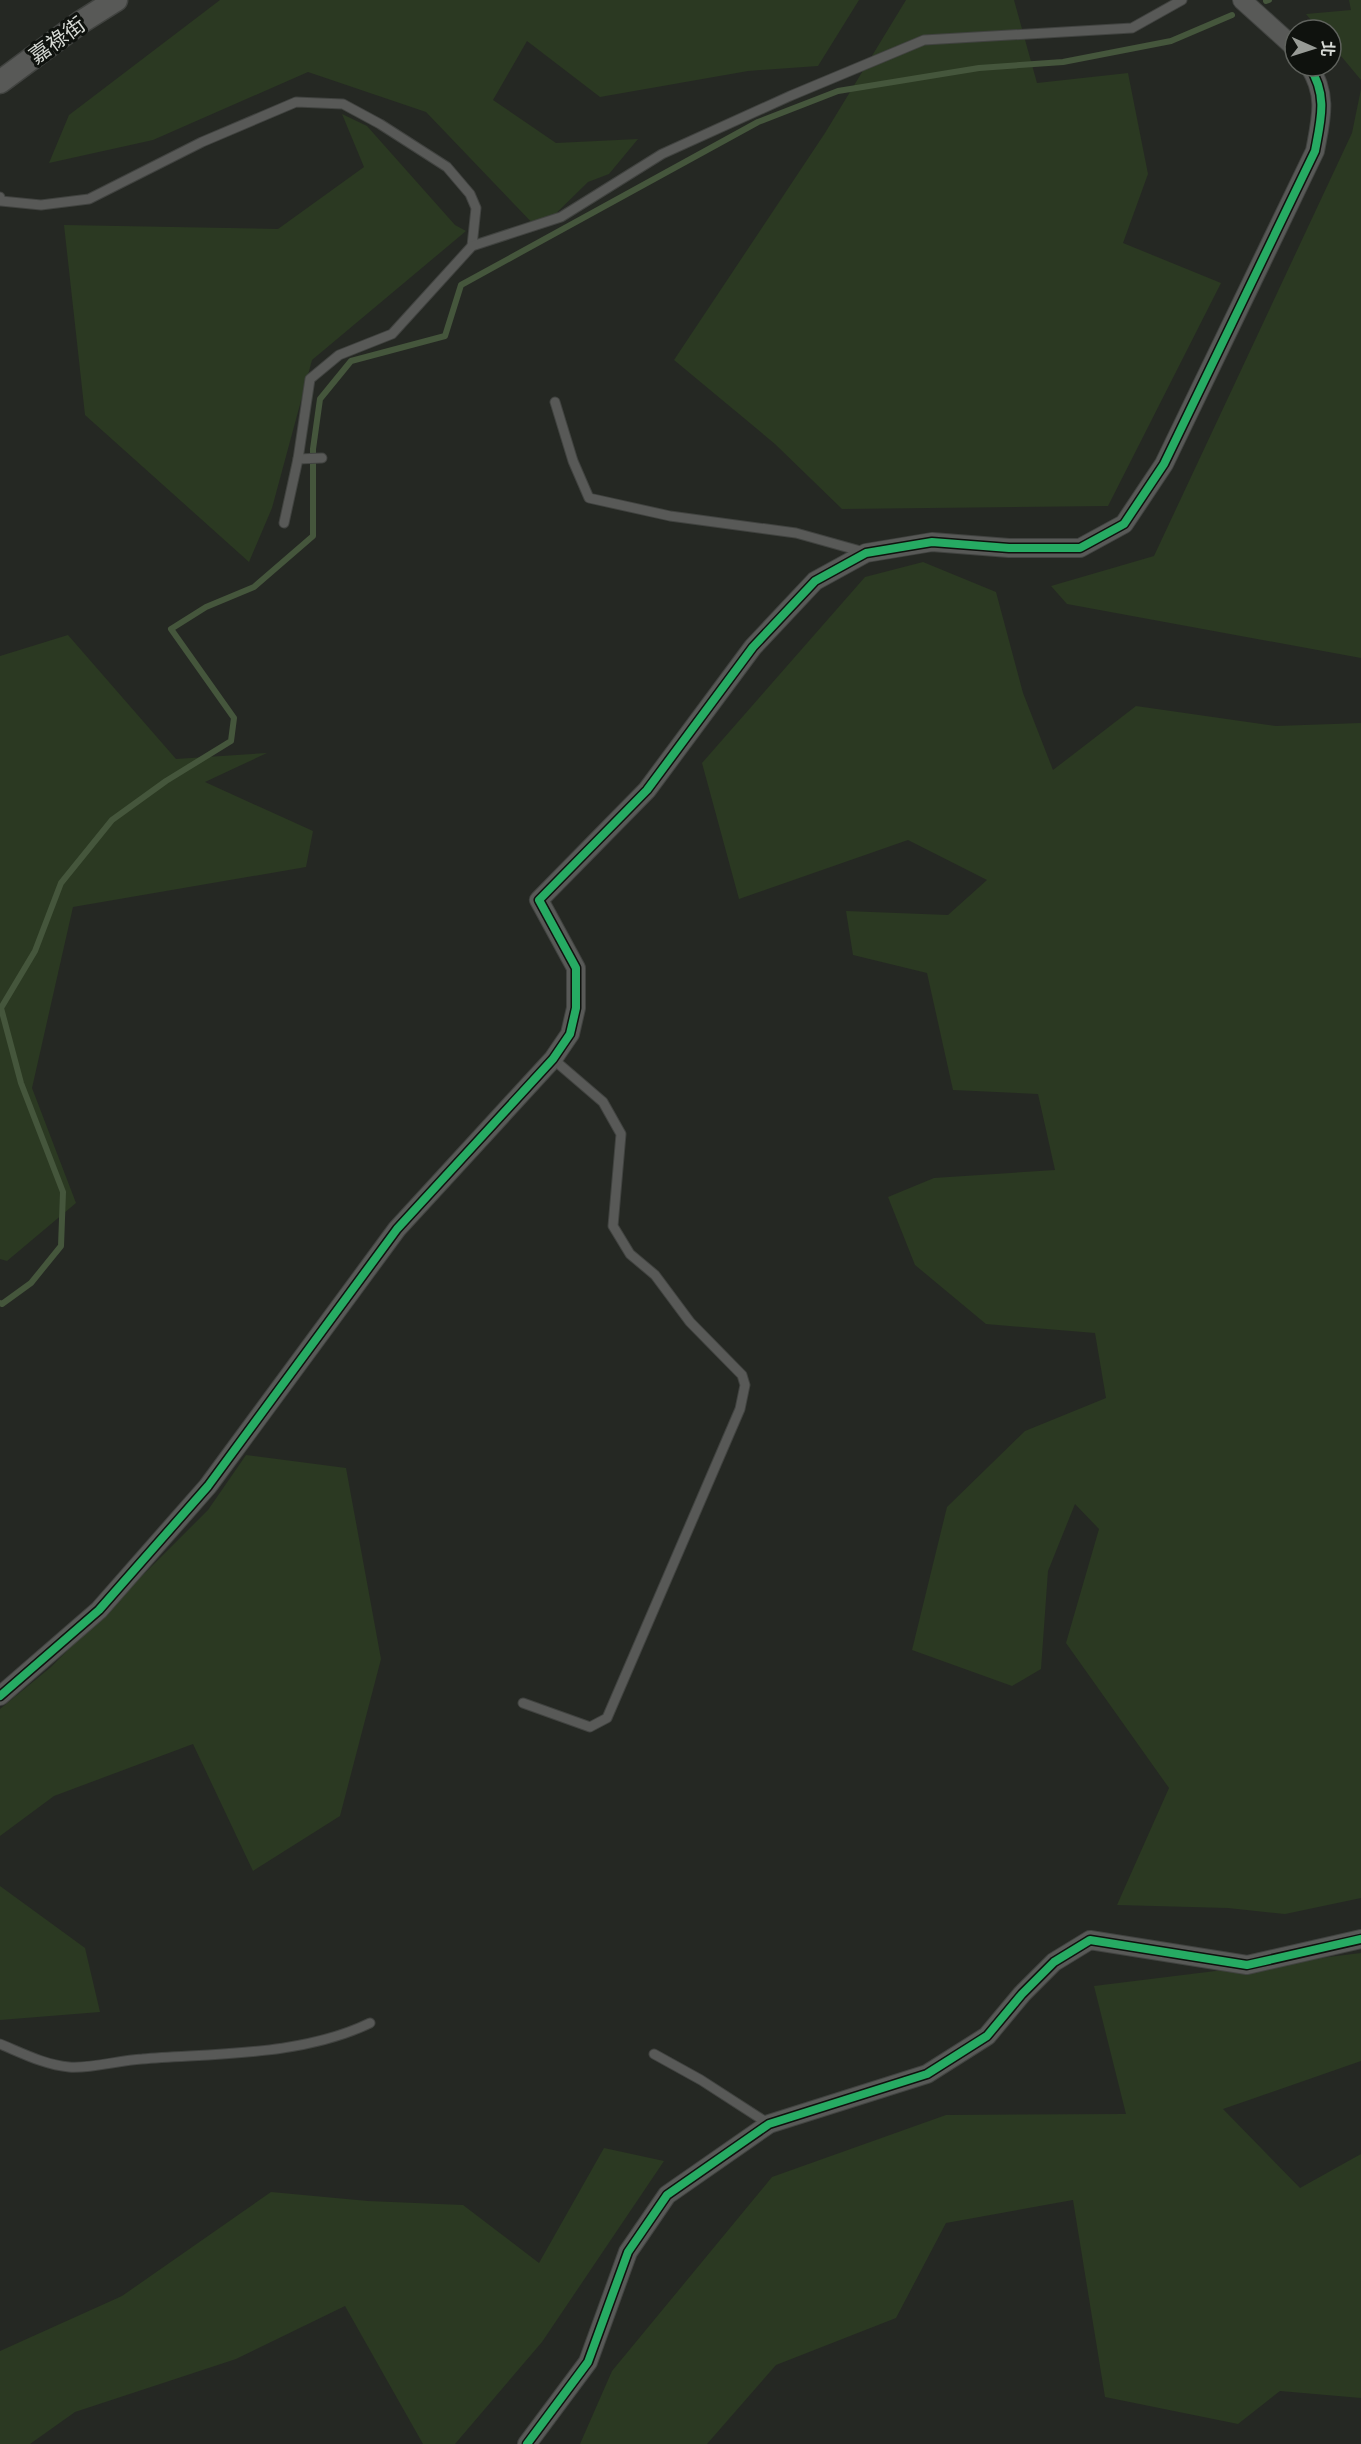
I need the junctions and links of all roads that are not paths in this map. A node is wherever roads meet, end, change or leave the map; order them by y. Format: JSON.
{"nodes":[{"id":1,"x":116,"y":0,"type":"edge"},
{"id":2,"x":1182,"y":0,"type":"edge"},
{"id":3,"x":1242,"y":0,"type":"edge"},
{"id":4,"x":1283,"y":37,"type":"edge"},
{"id":5,"x":1316,"y":78,"type":"edge"},
{"id":6,"x":0,"y":82,"type":"edge"},
{"id":7,"x":0,"y":197,"type":"edge"},
{"id":8,"x":472,"y":246,"type":"junction"},
{"id":9,"x":555,"y":402,"type":"dead end"},
{"id":10,"x":322,"y":458,"type":"dead end"},
{"id":11,"x":298,"y":459,"type":"junction"},
{"id":12,"x":284,"y":523,"type":"dead end"},
{"id":13,"x":866,"y":553,"type":"junction"},
{"id":14,"x":553,"y":1059,"type":"junction"},
{"id":15,"x":0,"y":1696,"type":"edge"},
{"id":16,"x":523,"y":1703,"type":"dead end"},
{"id":17,"x":1361,"y":1939,"type":"edge"},
{"id":18,"x":370,"y":2023,"type":"dead end"},
{"id":19,"x":0,"y":2044,"type":"edge"},
{"id":20,"x":654,"y":2054,"type":"dead end"},
{"id":21,"x":769,"y":2124,"type":"junction"},
{"id":22,"x":527,"y":2444,"type":"edge"}],
"edges":[{"from":1,"to":6,"type":"street","name":"嘉祿街"},
{"from":2,"to":8,"type":"lane"},
{"from":3,"to":4,"type":"street"},
{"from":5,"to":13,"type":"street"},
{"from":7,"to":8,"type":"lane"},
{"from":8,"to":11,"type":"lane"},
{"from":9,"to":13,"type":"lane"},
{"from":10,"to":11,"type":"lane"},
{"from":11,"to":12,"type":"lane"},
{"from":13,"to":14,"type":"street"},
{"from":14,"to":15,"type":"street"},
{"from":14,"to":16,"type":"lane"},
{"from":17,"to":21,"type":"street"},
{"from":18,"to":19,"type":"lane"},
{"from":20,"to":21,"type":"lane"},
{"from":21,"to":22,"type":"street"}]}
